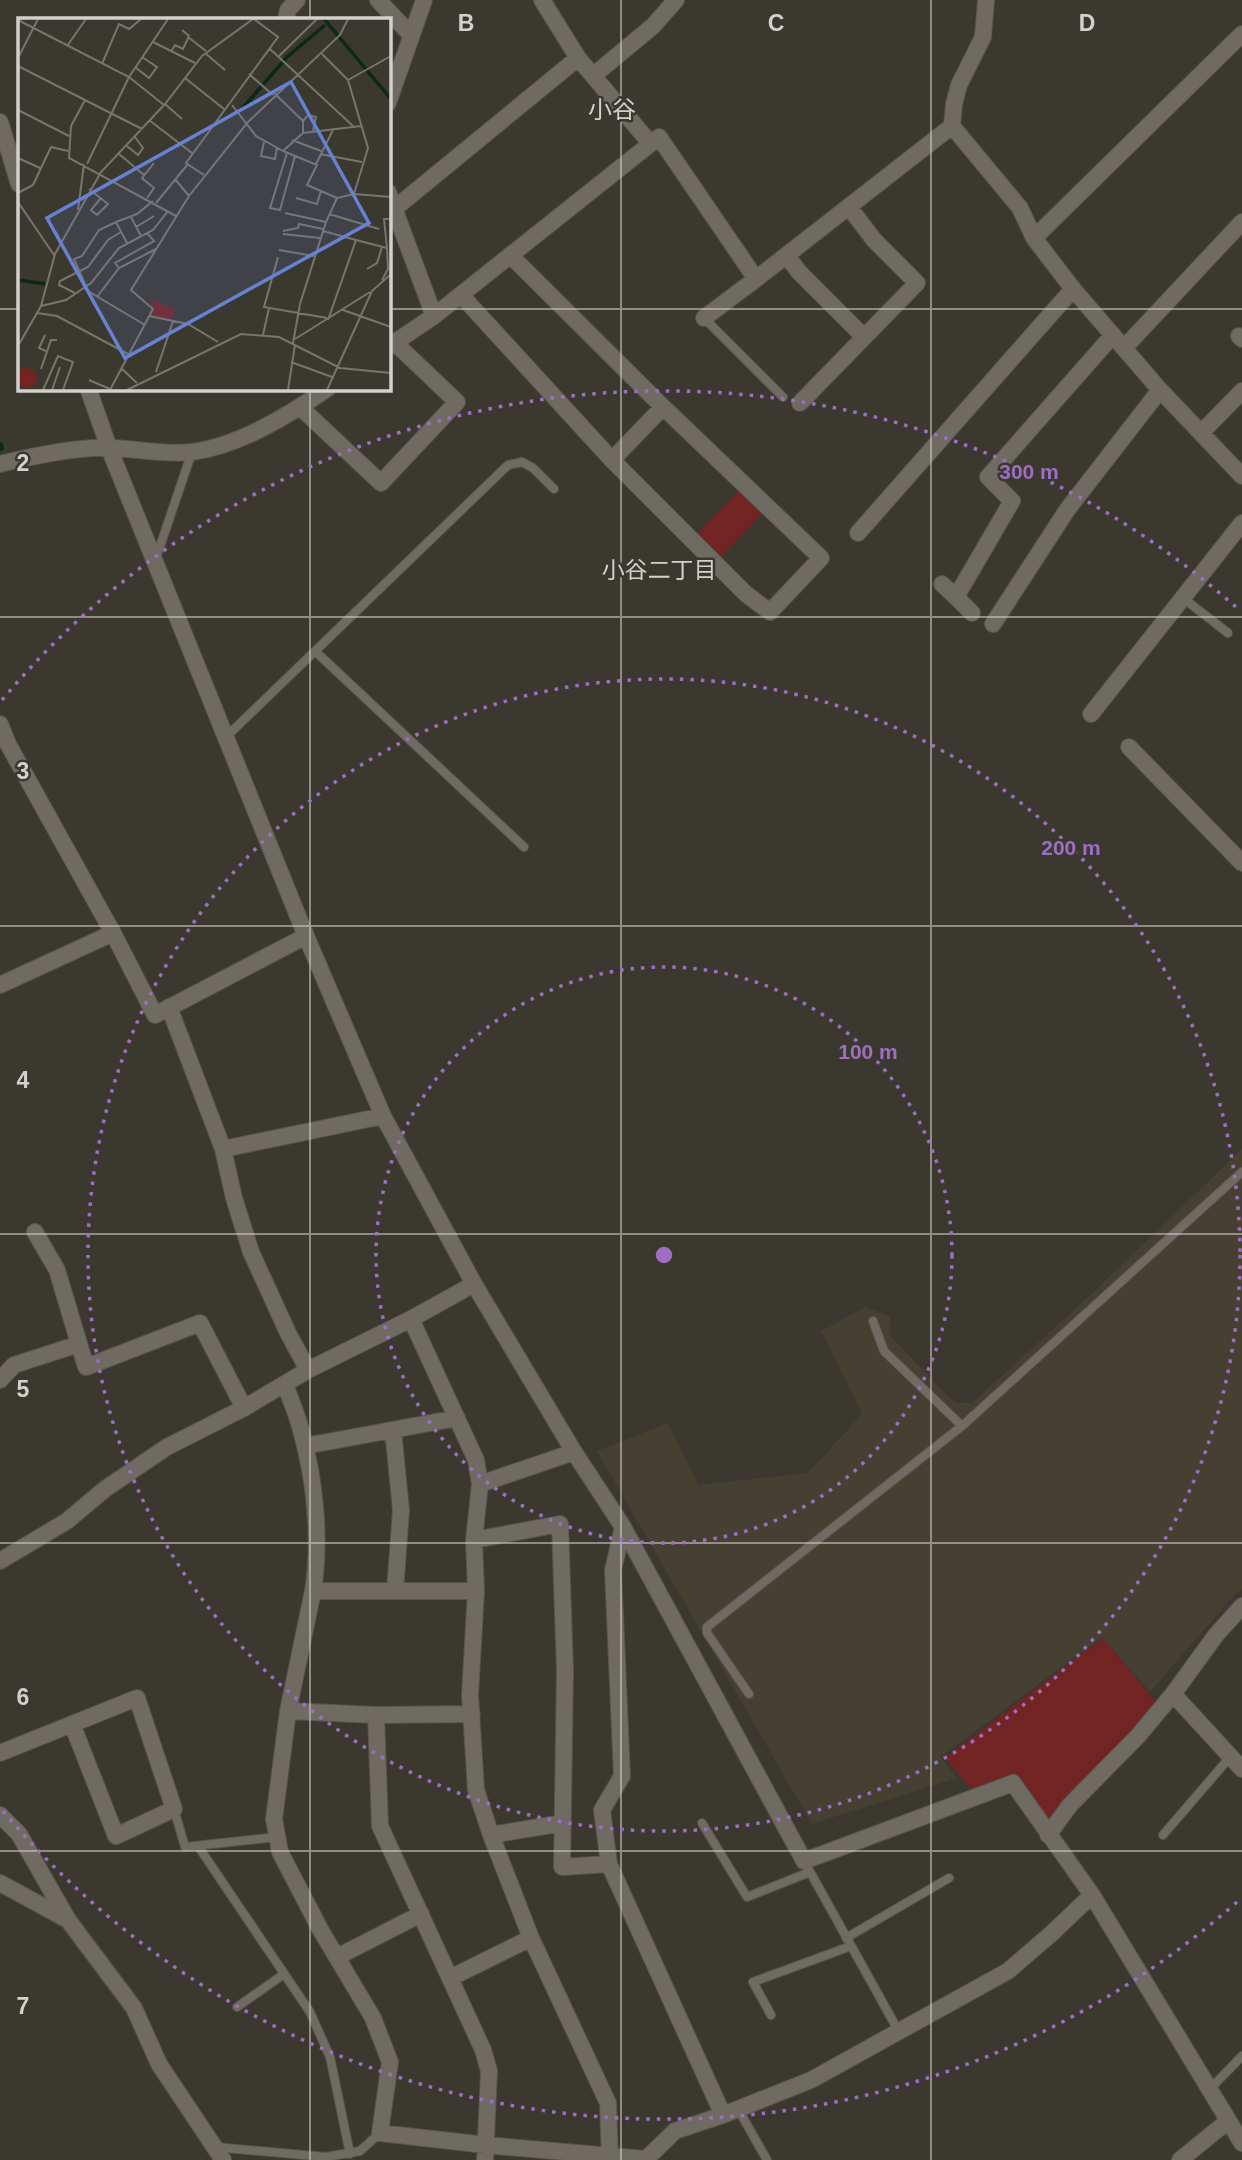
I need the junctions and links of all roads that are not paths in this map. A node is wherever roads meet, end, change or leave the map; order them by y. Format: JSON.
{"nodes":[{"id":1,"x":297,"y":0,"type":"edge"},
{"id":2,"x":377,"y":0,"type":"edge"},
{"id":3,"x":424,"y":0,"type":"edge"},
{"id":4,"x":542,"y":0,"type":"edge"},
{"id":5,"x":676,"y":0,"type":"edge"},
{"id":6,"x":986,"y":0,"type":"edge"},
{"id":7,"x":286,"y":18,"type":"edge"},
{"id":8,"x":1242,"y":34,"type":"edge"},
{"id":9,"x":411,"y":35,"type":"junction"},
{"id":10,"x":578,"y":58,"type":"junction"},
{"id":11,"x":594,"y":75,"type":"junction"},
{"id":12,"x":390,"y":97,"type":"edge"},
{"id":13,"x":0,"y":122,"type":"edge"},
{"id":14,"x":952,"y":126,"type":"junction"},
{"id":15,"x":650,"y":142,"type":"junction"},
{"id":16,"x":16,"y":167,"type":"edge"},
{"id":17,"x":0,"y":181,"type":"edge"},
{"id":18,"x":390,"y":198,"type":"edge"},
{"id":19,"x":849,"y":207,"type":"junction"},
{"id":20,"x":394,"y":209,"type":"junction"},
{"id":21,"x":1242,"y":222,"type":"edge"},
{"id":22,"x":1034,"y":238,"type":"junction"},
{"id":23,"x":510,"y":255,"type":"junction"},
{"id":24,"x":787,"y":256,"type":"junction"},
{"id":25,"x":757,"y":279,"type":"junction"},
{"id":26,"x":1073,"y":289,"type":"junction"},
{"id":27,"x":461,"y":295,"type":"junction"},
{"id":28,"x":435,"y":316,"type":"junction"},
{"id":29,"x":705,"y":318,"type":"joint"},
{"id":30,"x":864,"y":337,"type":"junction"},
{"id":31,"x":1119,"y":342,"type":"junction"},
{"id":32,"x":392,"y":345,"type":"edge"},
{"id":33,"x":90,"y":390,"type":"edge"},
{"id":34,"x":325,"y":390,"type":"edge"},
{"id":35,"x":1160,"y":390,"type":"junction"},
{"id":36,"x":1242,"y":391,"type":"edge"},
{"id":37,"x":783,"y":397,"type":"dead end"},
{"id":38,"x":800,"y":403,"type":"dead end"},
{"id":39,"x":300,"y":407,"type":"junction"},
{"id":40,"x":663,"y":407,"type":"junction"},
{"id":41,"x":1201,"y":433,"type":"junction"},
{"id":42,"x":109,"y":448,"type":"junction"},
{"id":43,"x":192,"y":452,"type":"junction"},
{"id":44,"x":612,"y":460,"type":"junction"},
{"id":45,"x":0,"y":464,"type":"edge"},
{"id":46,"x":1242,"y":476,"type":"edge"},
{"id":47,"x":554,"y":489,"type":"dead end"},
{"id":48,"x":1242,"y":523,"type":"edge"},
{"id":49,"x":858,"y":533,"type":"dead end"},
{"id":50,"x":155,"y":561,"type":"junction"},
{"id":51,"x":942,"y":584,"type":"dead end"},
{"id":52,"x":956,"y":597,"type":"junction"},
{"id":53,"x":1183,"y":598,"type":"junction"},
{"id":54,"x":972,"y":613,"type":"dead end"},
{"id":55,"x":993,"y":624,"type":"dead end"},
{"id":56,"x":1228,"y":633,"type":"dead end"},
{"id":57,"x":315,"y":651,"type":"junction"},
{"id":58,"x":1091,"y":713,"type":"dead end"},
{"id":59,"x":0,"y":724,"type":"edge"},
{"id":60,"x":226,"y":737,"type":"junction"},
{"id":61,"x":1129,"y":747,"type":"dead end"},
{"id":62,"x":524,"y":847,"type":"dead end"},
{"id":63,"x":1242,"y":863,"type":"edge"},
{"id":64,"x":113,"y":933,"type":"junction"},
{"id":65,"x":306,"y":936,"type":"junction"},
{"id":66,"x":0,"y":985,"type":"edge"},
{"id":67,"x":169,"y":1007,"type":"junction"},
{"id":68,"x":383,"y":1116,"type":"junction"},
{"id":69,"x":222,"y":1149,"type":"junction"},
{"id":70,"x":1242,"y":1172,"type":"edge"},
{"id":71,"x":35,"y":1231,"type":"dead end"},
{"id":72,"x":474,"y":1284,"type":"junction"},
{"id":73,"x":411,"y":1319,"type":"junction"},
{"id":74,"x":873,"y":1321,"type":"dead end"},
{"id":75,"x":79,"y":1344,"type":"junction"},
{"id":76,"x":308,"y":1370,"type":"junction"},
{"id":77,"x":0,"y":1380,"type":"edge"},
{"id":78,"x":285,"y":1384,"type":"junction"},
{"id":79,"x":244,"y":1408,"type":"junction"},
{"id":80,"x":457,"y":1418,"type":"junction"},
{"id":81,"x":962,"y":1426,"type":"junction"},
{"id":82,"x":393,"y":1430,"type":"junction"},
{"id":83,"x":306,"y":1446,"type":"junction"},
{"id":84,"x":573,"y":1452,"type":"junction"},
{"id":85,"x":480,"y":1484,"type":"junction"},
{"id":86,"x":623,"y":1527,"type":"junction"},
{"id":87,"x":474,"y":1540,"type":"junction"},
{"id":88,"x":0,"y":1560,"type":"edge"},
{"id":89,"x":313,"y":1591,"type":"junction"},
{"id":90,"x":394,"y":1591,"type":"junction"},
{"id":91,"x":476,"y":1591,"type":"junction"},
{"id":92,"x":1242,"y":1606,"type":"edge"},
{"id":93,"x":749,"y":1694,"type":"dead end"},
{"id":94,"x":1173,"y":1694,"type":"junction"},
{"id":95,"x":288,"y":1711,"type":"junction"},
{"id":96,"x":376,"y":1714,"type":"junction"},
{"id":97,"x":472,"y":1714,"type":"junction"},
{"id":98,"x":72,"y":1724,"type":"junction"},
{"id":99,"x":0,"y":1753,"type":"edge"},
{"id":100,"x":1239,"y":1765,"type":"edge"},
{"id":101,"x":174,"y":1809,"type":"junction"},
{"id":102,"x":0,"y":1815,"type":"edge"},
{"id":103,"x":563,"y":1823,"type":"junction"},
{"id":104,"x":702,"y":1823,"type":"dead end"},
{"id":105,"x":491,"y":1835,"type":"junction"},
{"id":106,"x":1048,"y":1835,"type":"junction"},
{"id":107,"x":1163,"y":1835,"type":"dead end"},
{"id":108,"x":277,"y":1837,"type":"junction"},
{"id":109,"x":198,"y":1846,"type":"junction"},
{"id":110,"x":609,"y":1864,"type":"junction"},
{"id":111,"x":807,"y":1867,"type":"junction"},
{"id":112,"x":949,"y":1878,"type":"dead end"},
{"id":113,"x":0,"y":1883,"type":"edge"},
{"id":114,"x":1092,"y":1895,"type":"junction"},
{"id":115,"x":421,"y":1914,"type":"junction"},
{"id":116,"x":68,"y":1920,"type":"junction"},
{"id":117,"x":531,"y":1938,"type":"junction"},
{"id":118,"x":849,"y":1942,"type":"junction"},
{"id":119,"x":337,"y":1957,"type":"junction"},
{"id":120,"x":284,"y":1974,"type":"junction"},
{"id":121,"x":450,"y":1978,"type":"junction"},
{"id":122,"x":237,"y":2007,"type":"dead end"},
{"id":123,"x":771,"y":2015,"type":"dead end"},
{"id":124,"x":899,"y":2032,"type":"junction"},
{"id":125,"x":1242,"y":2056,"type":"edge"},
{"id":126,"x":1209,"y":2090,"type":"junction"},
{"id":127,"x":731,"y":2112,"type":"junction"},
{"id":128,"x":1228,"y":2121,"type":"junction"},
{"id":129,"x":380,"y":2133,"type":"junction"},
{"id":130,"x":1241,"y":2139,"type":"edge"},
{"id":131,"x":485,"y":2153,"type":"edge"},
{"id":132,"x":219,"y":2154,"type":"edge"},
{"id":133,"x":350,"y":2154,"type":"junction"},
{"id":134,"x":610,"y":2158,"type":"edge"},
{"id":135,"x":326,"y":2159,"type":"edge"},
{"id":136,"x":767,"y":2160,"type":"edge"},
{"id":137,"x":1180,"y":2160,"type":"edge"}],
"edges":[{"from":1,"to":7,"type":"street"},
{"from":2,"to":9,"type":"street"},
{"from":3,"to":9,"type":"street"},
{"from":4,"to":10,"type":"street"},
{"from":5,"to":11,"type":"street"},
{"from":6,"to":14,"type":"street"},
{"from":8,"to":22,"type":"street"},
{"from":9,"to":12,"type":"street"},
{"from":10,"to":11,"type":"street"},
{"from":10,"to":20,"type":"street"},
{"from":11,"to":15,"type":"street"},
{"from":13,"to":16,"type":"street"},
{"from":14,"to":19,"type":"street"},
{"from":14,"to":22,"type":"street"},
{"from":15,"to":23,"type":"street"},
{"from":15,"to":25,"type":"street"},
{"from":16,"to":17,"type":"street"},
{"from":18,"to":20,"type":"street"},
{"from":19,"to":24,"type":"street"},
{"from":19,"to":30,"type":"street"},
{"from":20,"to":28,"type":"street"},
{"from":21,"to":31,"type":"street"},
{"from":22,"to":26,"type":"street"},
{"from":23,"to":27,"type":"street"},
{"from":23,"to":40,"type":"street"},
{"from":24,"to":25,"type":"street"},
{"from":24,"to":30,"type":"street"},
{"from":25,"to":29,"type":"street"},
{"from":26,"to":31,"type":"street"},
{"from":26,"to":49,"type":"street"},
{"from":27,"to":28,"type":"street"},
{"from":27,"to":44,"type":"street"},
{"from":28,"to":32,"type":"street"},
{"from":29,"to":37,"type":"lane"},
{"from":30,"to":38,"type":"street"},
{"from":31,"to":35,"type":"street"},
{"from":31,"to":52,"type":"street"},
{"from":32,"to":39,"type":"street"},
{"from":33,"to":42,"type":"street"},
{"from":34,"to":39,"type":"street"},
{"from":35,"to":41,"type":"street"},
{"from":35,"to":55,"type":"street"},
{"from":36,"to":41,"type":"street"},
{"from":39,"to":43,"type":"street"},
{"from":40,"to":44,"type":"street"},
{"from":40,"to":44,"type":"street"},
{"from":41,"to":46,"type":"street"},
{"from":42,"to":43,"type":"street"},
{"from":42,"to":45,"type":"street"},
{"from":42,"to":50,"type":"street"},
{"from":43,"to":50,"type":"lane"},
{"from":47,"to":57,"type":"lane"},
{"from":48,"to":53,"type":"street"},
{"from":50,"to":60,"type":"street"},
{"from":51,"to":52,"type":"street"},
{"from":52,"to":54,"type":"street"},
{"from":53,"to":56,"type":"lane"},
{"from":53,"to":58,"type":"street"},
{"from":57,"to":60,"type":"lane"},
{"from":57,"to":62,"type":"lane"},
{"from":59,"to":64,"type":"street"},
{"from":60,"to":65,"type":"street"},
{"from":61,"to":63,"type":"street"},
{"from":64,"to":66,"type":"street"},
{"from":64,"to":67,"type":"street"},
{"from":65,"to":67,"type":"street"},
{"from":65,"to":68,"type":"street"},
{"from":67,"to":69,"type":"street"},
{"from":68,"to":69,"type":"street"},
{"from":68,"to":72,"type":"street"},
{"from":69,"to":76,"type":"street"},
{"from":70,"to":81,"type":"lane"},
{"from":71,"to":75,"type":"street"},
{"from":72,"to":73,"type":"street"},
{"from":72,"to":84,"type":"street"},
{"from":73,"to":76,"type":"street"},
{"from":73,"to":80,"type":"street"},
{"from":74,"to":81,"type":"lane"},
{"from":75,"to":77,"type":"street"},
{"from":75,"to":79,"type":"street"},
{"from":76,"to":78,"type":"street"},
{"from":78,"to":79,"type":"street"},
{"from":78,"to":83,"type":"street"},
{"from":79,"to":88,"type":"street"},
{"from":80,"to":82,"type":"street"},
{"from":80,"to":85,"type":"street"},
{"from":81,"to":93,"type":"lane"},
{"from":82,"to":83,"type":"street"},
{"from":82,"to":90,"type":"street"},
{"from":83,"to":89,"type":"street"},
{"from":84,"to":85,"type":"street"},
{"from":84,"to":86,"type":"street"},
{"from":85,"to":87,"type":"street"},
{"from":86,"to":110,"type":"street"},
{"from":86,"to":111,"type":"street"},
{"from":87,"to":91,"type":"street"},
{"from":87,"to":103,"type":"street"},
{"from":89,"to":90,"type":"street"},
{"from":89,"to":95,"type":"street"},
{"from":90,"to":91,"type":"street"},
{"from":91,"to":97,"type":"street"},
{"from":92,"to":94,"type":"street"},
{"from":94,"to":100,"type":"street"},
{"from":94,"to":106,"type":"street"},
{"from":95,"to":96,"type":"street"},
{"from":95,"to":108,"type":"street"},
{"from":96,"to":97,"type":"street"},
{"from":96,"to":115,"type":"street"},
{"from":97,"to":105,"type":"street"},
{"from":98,"to":99,"type":"street"},
{"from":98,"to":101,"type":"street"},
{"from":98,"to":101,"type":"street"},
{"from":100,"to":107,"type":"lane"},
{"from":101,"to":109,"type":"lane"},
{"from":102,"to":116,"type":"street"},
{"from":103,"to":105,"type":"street"},
{"from":103,"to":110,"type":"street"},
{"from":104,"to":111,"type":"lane"},
{"from":105,"to":117,"type":"street"},
{"from":106,"to":111,"type":"street"},
{"from":106,"to":114,"type":"street"},
{"from":108,"to":109,"type":"lane"},
{"from":108,"to":119,"type":"street"},
{"from":109,"to":120,"type":"lane"},
{"from":110,"to":127,"type":"street"},
{"from":111,"to":118,"type":"lane"},
{"from":112,"to":118,"type":"lane"},
{"from":113,"to":116,"type":"street"},
{"from":114,"to":124,"type":"street"},
{"from":114,"to":126,"type":"street"},
{"from":115,"to":119,"type":"street"},
{"from":115,"to":121,"type":"street"},
{"from":116,"to":132,"type":"street"},
{"from":117,"to":121,"type":"street"},
{"from":117,"to":134,"type":"street"},
{"from":118,"to":123,"type":"lane"},
{"from":118,"to":124,"type":"lane"},
{"from":119,"to":129,"type":"street"},
{"from":120,"to":122,"type":"lane"},
{"from":120,"to":133,"type":"lane"},
{"from":121,"to":131,"type":"street"},
{"from":124,"to":127,"type":"street"},
{"from":125,"to":126,"type":"lane"},
{"from":126,"to":128,"type":"street"},
{"from":127,"to":134,"type":"street"},
{"from":127,"to":136,"type":"lane"},
{"from":128,"to":130,"type":"street"},
{"from":128,"to":137,"type":"street"},
{"from":129,"to":131,"type":"street"},
{"from":129,"to":133,"type":"lane"},
{"from":131,"to":134,"type":"street"},
{"from":132,"to":135,"type":"lane"},
{"from":133,"to":135,"type":"lane"}]}
